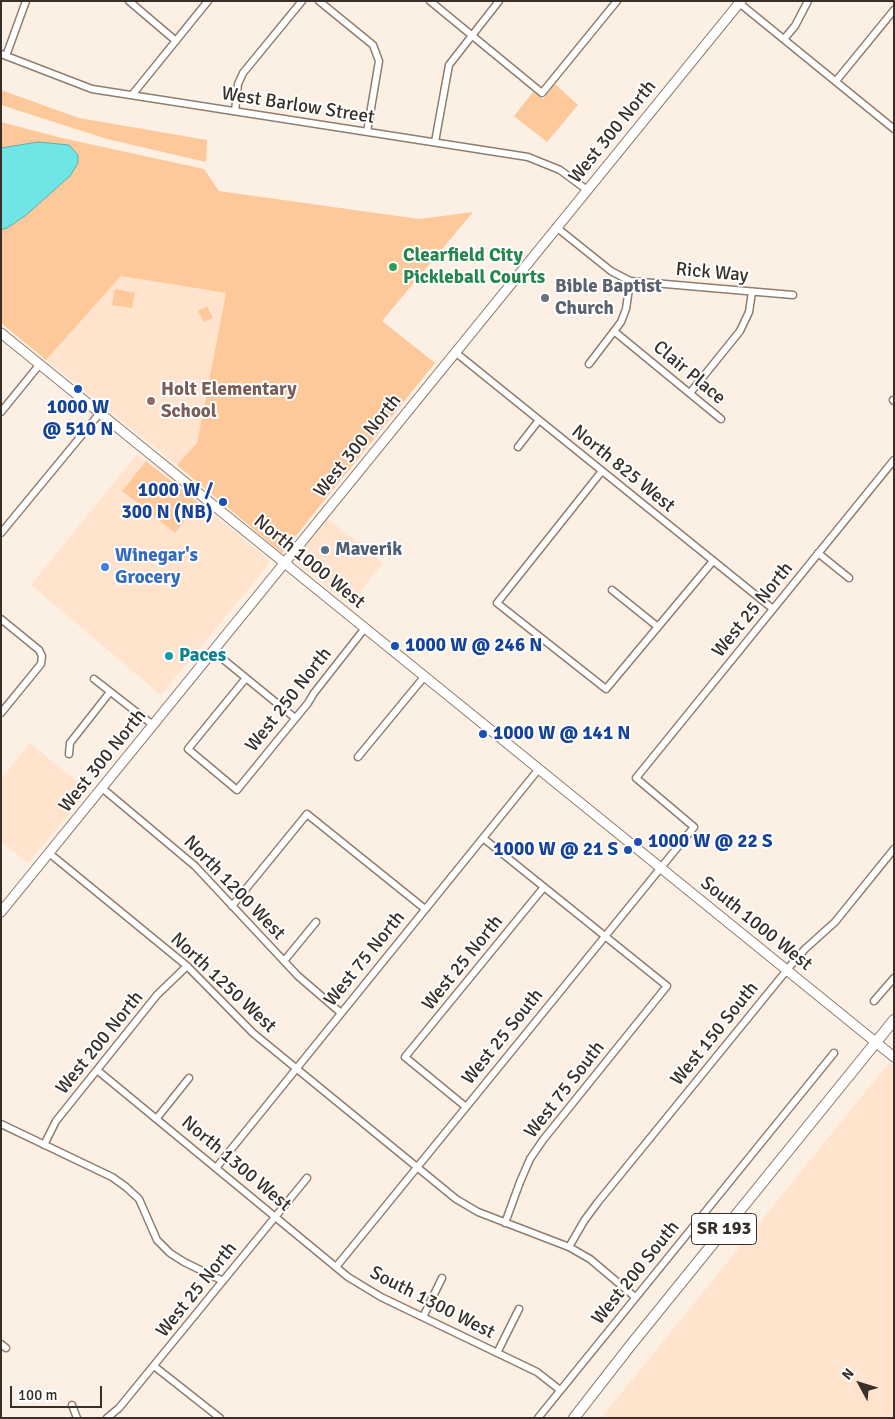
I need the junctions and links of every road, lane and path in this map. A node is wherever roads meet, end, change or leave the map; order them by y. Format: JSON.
{"nodes":[{"id":1,"x":26,"y":1,"type":"edge"},
{"id":2,"x":128,"y":1,"type":"edge"},
{"id":3,"x":208,"y":1,"type":"edge"},
{"id":4,"x":302,"y":1,"type":"edge"},
{"id":5,"x":319,"y":1,"type":"edge"},
{"id":6,"x":430,"y":1,"type":"edge"},
{"id":7,"x":498,"y":1,"type":"edge"},
{"id":8,"x":617,"y":1,"type":"edge"},
{"id":9,"x":808,"y":1,"type":"edge"},
{"id":10,"x":739,"y":2,"type":"edge"},
{"id":11,"x":894,"y":10,"type":"edge"},
{"id":12,"x":471,"y":36,"type":"junction"},
{"id":13,"x":784,"y":39,"type":"junction"},
{"id":14,"x":176,"y":40,"type":"junction"},
{"id":15,"x":4,"y":55,"type":"edge"},
{"id":16,"x":836,"y":82,"type":"junction"},
{"id":17,"x":132,"y":95,"type":"junction"},
{"id":18,"x":235,"y":111,"type":"junction"},
{"id":19,"x":893,"y":128,"type":"edge"},
{"id":20,"x":367,"y":132,"type":"junction"},
{"id":21,"x":435,"y":142,"type":"junction"},
{"id":22,"x":587,"y":190,"type":"junction"},
{"id":23,"x":556,"y":227,"type":"junction"},
{"id":24,"x":630,"y":281,"type":"junction"},
{"id":25,"x":752,"y":292,"type":"junction"},
{"id":26,"x":793,"y":296,"type":"dead end"},
{"id":27,"x":615,"y":332,"type":"junction"},
{"id":28,"x":1,"y":333,"type":"edge"},
{"id":29,"x":455,"y":352,"type":"junction"},
{"id":30,"x":40,"y":364,"type":"junction"},
{"id":31,"x":589,"y":364,"type":"dead end"},
{"id":32,"x":690,"y":393,"type":"junction"},
{"id":33,"x":1,"y":412,"type":"edge"},
{"id":34,"x":100,"y":413,"type":"junction"},
{"id":35,"x":721,"y":419,"type":"dead end"},
{"id":36,"x":539,"y":420,"type":"junction"},
{"id":37,"x":518,"y":446,"type":"dead end"},
{"id":38,"x":894,"y":460,"type":"edge"},
{"id":39,"x":602,"y":471,"type":"junction"},
{"id":40,"x":1,"y":534,"type":"edge"},
{"id":41,"x":818,"y":553,"type":"junction"},
{"id":42,"x":713,"y":561,"type":"junction"},
{"id":43,"x":285,"y":563,"type":"junction"},
{"id":44,"x":848,"y":578,"type":"dead end"},
{"id":45,"x":612,"y":590,"type":"dead end"},
{"id":46,"x":773,"y":610,"type":"junction"},
{"id":47,"x":1,"y":619,"type":"edge"},
{"id":48,"x":658,"y":627,"type":"junction"},
{"id":49,"x":365,"y":628,"type":"junction"},
{"id":50,"x":213,"y":651,"type":"junction"},
{"id":51,"x":424,"y":677,"type":"junction"},
{"id":52,"x":246,"y":678,"type":"junction"},
{"id":53,"x":94,"y":679,"type":"dead end"},
{"id":54,"x":110,"y":692,"type":"junction"},
{"id":55,"x":1,"y":713,"type":"edge"},
{"id":56,"x":295,"y":718,"type":"junction"},
{"id":57,"x":153,"y":725,"type":"junction"},
{"id":58,"x":69,"y":754,"type":"dead end"},
{"id":59,"x":358,"y":757,"type":"dead end"},
{"id":60,"x":538,"y":770,"type":"junction"},
{"id":61,"x":102,"y":788,"type":"junction"},
{"id":62,"x":597,"y":816,"type":"joint"},
{"id":63,"x":694,"y":827,"type":"joint"},
{"id":64,"x":483,"y":838,"type":"junction"},
{"id":65,"x":894,"y":849,"type":"edge"},
{"id":66,"x":49,"y":853,"type":"junction"},
{"id":67,"x":660,"y":868,"type":"junction"},
{"id":68,"x":544,"y":887,"type":"junction"},
{"id":69,"x":232,"y":906,"type":"junction"},
{"id":70,"x":425,"y":909,"type":"junction"},
{"id":71,"x":1,"y":912,"type":"edge"},
{"id":72,"x":316,"y":922,"type":"dead end"},
{"id":73,"x":604,"y":936,"type":"junction"},
{"id":74,"x":284,"y":961,"type":"junction"},
{"id":75,"x":187,"y":966,"type":"junction"},
{"id":76,"x":787,"y":970,"type":"junction"},
{"id":77,"x":894,"y":978,"type":"edge"},
{"id":78,"x":874,"y":1001,"type":"dead end"},
{"id":79,"x":341,"y":1013,"type":"junction"},
{"id":80,"x":894,"y":1020,"type":"edge"},
{"id":81,"x":875,"y":1042,"type":"junction"},
{"id":82,"x":834,"y":1053,"type":"dead end"},
{"id":83,"x":894,"y":1057,"type":"edge"},
{"id":84,"x":296,"y":1068,"type":"junction"},
{"id":85,"x":97,"y":1070,"type":"junction"},
{"id":86,"x":189,"y":1078,"type":"dead end"},
{"id":87,"x":466,"y":1107,"type":"junction"},
{"id":88,"x":156,"y":1118,"type":"junction"},
{"id":89,"x":1,"y":1124,"type":"edge"},
{"id":90,"x":44,"y":1145,"type":"junction"},
{"id":91,"x":417,"y":1167,"type":"junction"},
{"id":92,"x":216,"y":1168,"type":"junction"},
{"id":93,"x":307,"y":1178,"type":"dead end"},
{"id":94,"x":276,"y":1217,"type":"junction"},
{"id":95,"x":505,"y":1223,"type":"junction"},
{"id":96,"x":296,"y":1234,"type":"joint"},
{"id":97,"x":569,"y":1246,"type":"junction"},
{"id":98,"x":336,"y":1267,"type":"junction"},
{"id":99,"x":442,"y":1278,"type":"dead end"},
{"id":100,"x":223,"y":1282,"type":"junction"},
{"id":101,"x":635,"y":1298,"type":"junction"},
{"id":102,"x":518,"y":1309,"type":"dead end"},
{"id":103,"x":423,"y":1317,"type":"junction"},
{"id":104,"x":497,"y":1353,"type":"junction"},
{"id":105,"x":154,"y":1366,"type":"junction"},
{"id":106,"x":560,"y":1390,"type":"junction"},
{"id":107,"x":72,"y":1405,"type":"dead end"},
{"id":108,"x":77,"y":1418,"type":"edge"},
{"id":109,"x":107,"y":1418,"type":"edge"},
{"id":110,"x":220,"y":1418,"type":"edge"},
{"id":111,"x":538,"y":1418,"type":"edge"},
{"id":112,"x":574,"y":1418,"type":"edge"}],
"edges":[{"from":1,"to":15,"type":"street"},
{"from":2,"to":14,"type":"street"},
{"from":3,"to":14,"type":"street"},
{"from":4,"to":18,"type":"street"},
{"from":5,"to":20,"type":"street"},
{"from":6,"to":12,"type":"street"},
{"from":7,"to":12,"type":"street"},
{"from":8,"to":12,"type":"street"},
{"from":9,"to":13,"type":"street"},
{"from":10,"to":13,"type":"street"},
{"from":10,"to":22,"type":"main road","name":"West 300 North"},
{"from":11,"to":16,"type":"street"},
{"from":12,"to":21,"type":"street"},
{"from":13,"to":16,"type":"street"},
{"from":14,"to":17,"type":"street"},
{"from":15,"to":17,"type":"street","name":"West Barlow Street"},
{"from":16,"to":19,"type":"street"},
{"from":17,"to":18,"type":"street","name":"West Barlow Street"},
{"from":18,"to":20,"type":"street","name":"West Barlow Street"},
{"from":20,"to":21,"type":"street","name":"West Barlow Street"},
{"from":21,"to":22,"type":"street","name":"West Barlow Street"},
{"from":22,"to":23,"type":"main road","name":"West 300 North"},
{"from":23,"to":24,"type":"street","name":"Rick Way"},
{"from":23,"to":29,"type":"main road","name":"West 300 North"},
{"from":24,"to":25,"type":"street","name":"Rick Way"},
{"from":24,"to":27,"type":"street"},
{"from":25,"to":26,"type":"street","name":"Rick Way"},
{"from":25,"to":32,"type":"street"},
{"from":27,"to":31,"type":"street"},
{"from":27,"to":32,"type":"street","name":"Clair Place"},
{"from":28,"to":30,"type":"main road","name":"North 1000 West"},
{"from":29,"to":36,"type":"street","name":"North 825 West"},
{"from":29,"to":43,"type":"main road","name":"West 300 North"},
{"from":30,"to":33,"type":"street"},
{"from":30,"to":34,"type":"main road","name":"North 1000 West"},
{"from":32,"to":35,"type":"street","name":"Clair Place"},
{"from":34,"to":40,"type":"street"},
{"from":34,"to":43,"type":"main road","name":"North 1000 West"},
{"from":36,"to":37,"type":"street"},
{"from":36,"to":39,"type":"street","name":"North 825 West"},
{"from":38,"to":41,"type":"street","name":"West 25 North"},
{"from":39,"to":42,"type":"street","name":"North 825 West"},
{"from":39,"to":48,"type":"street"},
{"from":41,"to":44,"type":"street"},
{"from":41,"to":46,"type":"street","name":"West 25 North"},
{"from":42,"to":46,"type":"street","name":"North 825 West"},
{"from":42,"to":48,"type":"street"},
{"from":43,"to":49,"type":"main road","name":"North 1000 West"},
{"from":43,"to":50,"type":"main road","name":"West 300 North"},
{"from":45,"to":48,"type":"street"},
{"from":46,"to":63,"type":"street","name":"West 25 North"},
{"from":47,"to":55,"type":"street"},
{"from":49,"to":51,"type":"main road","name":"North 1000 West"},
{"from":49,"to":56,"type":"street","name":"West 250 North"},
{"from":50,"to":52,"type":"street"},
{"from":50,"to":57,"type":"main road","name":"West 300 North"},
{"from":51,"to":59,"type":"street"},
{"from":51,"to":60,"type":"main road","name":"North 1000 West"},
{"from":52,"to":56,"type":"street"},
{"from":52,"to":56,"type":"street","name":"West 250 North"},
{"from":53,"to":54,"type":"street"},
{"from":54,"to":57,"type":"street"},
{"from":54,"to":58,"type":"street"},
{"from":57,"to":61,"type":"main road","name":"West 300 North"},
{"from":60,"to":62,"type":"main road","name":"North 1000 West"},
{"from":60,"to":64,"type":"street","name":"West 75 North"},
{"from":61,"to":66,"type":"main road","name":"West 300 North"},
{"from":61,"to":69,"type":"street","name":"North 1200 West"},
{"from":62,"to":67,"type":"main road","name":"South 1000 West"},
{"from":63,"to":67,"type":"street","name":"West 25 South"},
{"from":64,"to":68,"type":"street"},
{"from":64,"to":70,"type":"street","name":"West 75 North"},
{"from":65,"to":76,"type":"street","name":"West 150 South"},
{"from":66,"to":71,"type":"main road","name":"West 300 North"},
{"from":66,"to":75,"type":"street","name":"North 1250 West"},
{"from":67,"to":73,"type":"street","name":"West 25 South"},
{"from":67,"to":76,"type":"main road","name":"South 1000 West"},
{"from":68,"to":73,"type":"street"},
{"from":68,"to":87,"type":"street","name":"West 25 North"},
{"from":69,"to":70,"type":"street"},
{"from":69,"to":74,"type":"street","name":"North 1200 West"},
{"from":70,"to":79,"type":"street","name":"West 75 North"},
{"from":72,"to":74,"type":"street"},
{"from":73,"to":87,"type":"street","name":"West 25 South"},
{"from":73,"to":95,"type":"street","name":"West 75 South"},
{"from":74,"to":79,"type":"street","name":"North 1200 West"},
{"from":75,"to":84,"type":"street","name":"North 1250 West"},
{"from":75,"to":85,"type":"street","name":"West 200 North"},
{"from":76,"to":81,"type":"main road","name":"South 1000 West"},
{"from":76,"to":97,"type":"street","name":"West 150 South"},
{"from":77,"to":78,"type":"street"},
{"from":79,"to":84,"type":"street","name":"West 75 North"},
{"from":80,"to":81,"type":"main road","number":"SR 193"},
{"from":81,"to":83,"type":"main road","name":"South 1000 West"},
{"from":81,"to":112,"type":"main road","number":"SR 193"},
{"from":82,"to":101,"type":"street","name":"West 200 South"},
{"from":84,"to":91,"type":"street","name":"North 1250 West"},
{"from":84,"to":92,"type":"street","name":"West 75 North"},
{"from":85,"to":88,"type":"street","name":"North 1300 West"},
{"from":85,"to":90,"type":"street","name":"West 200 North"},
{"from":86,"to":88,"type":"street","name":"North 1300 West"},
{"from":87,"to":91,"type":"street","name":"West 25 South"},
{"from":88,"to":92,"type":"street","name":"North 1300 West"},
{"from":89,"to":90,"type":"street"},
{"from":90,"to":100,"type":"street"},
{"from":91,"to":95,"type":"street","name":"North 1250 West"},
{"from":91,"to":98,"type":"street","name":"West 25 South"},
{"from":92,"to":94,"type":"street","name":"North 1300 West"},
{"from":93,"to":94,"type":"street","name":"West 25 North"},
{"from":94,"to":96,"type":"street","name":"North 1300 West"},
{"from":94,"to":100,"type":"street","name":"West 25 North"},
{"from":95,"to":97,"type":"street","name":"North 1250 West"},
{"from":96,"to":98,"type":"street","name":"South 1300 West"},
{"from":97,"to":101,"type":"street","name":"North 1250 West"},
{"from":98,"to":103,"type":"street","name":"South 1300 West"},
{"from":99,"to":103,"type":"street"},
{"from":100,"to":105,"type":"street","name":"West 25 North"},
{"from":101,"to":106,"type":"street","name":"West 200 South"},
{"from":102,"to":104,"type":"street"},
{"from":103,"to":104,"type":"street","name":"South 1300 West"},
{"from":104,"to":106,"type":"street","name":"South 1300 West"},
{"from":105,"to":109,"type":"street","name":"West 25 North"},
{"from":105,"to":110,"type":"street"},
{"from":106,"to":111,"type":"street","name":"West 200 South"},
{"from":107,"to":108,"type":"street"}]}
